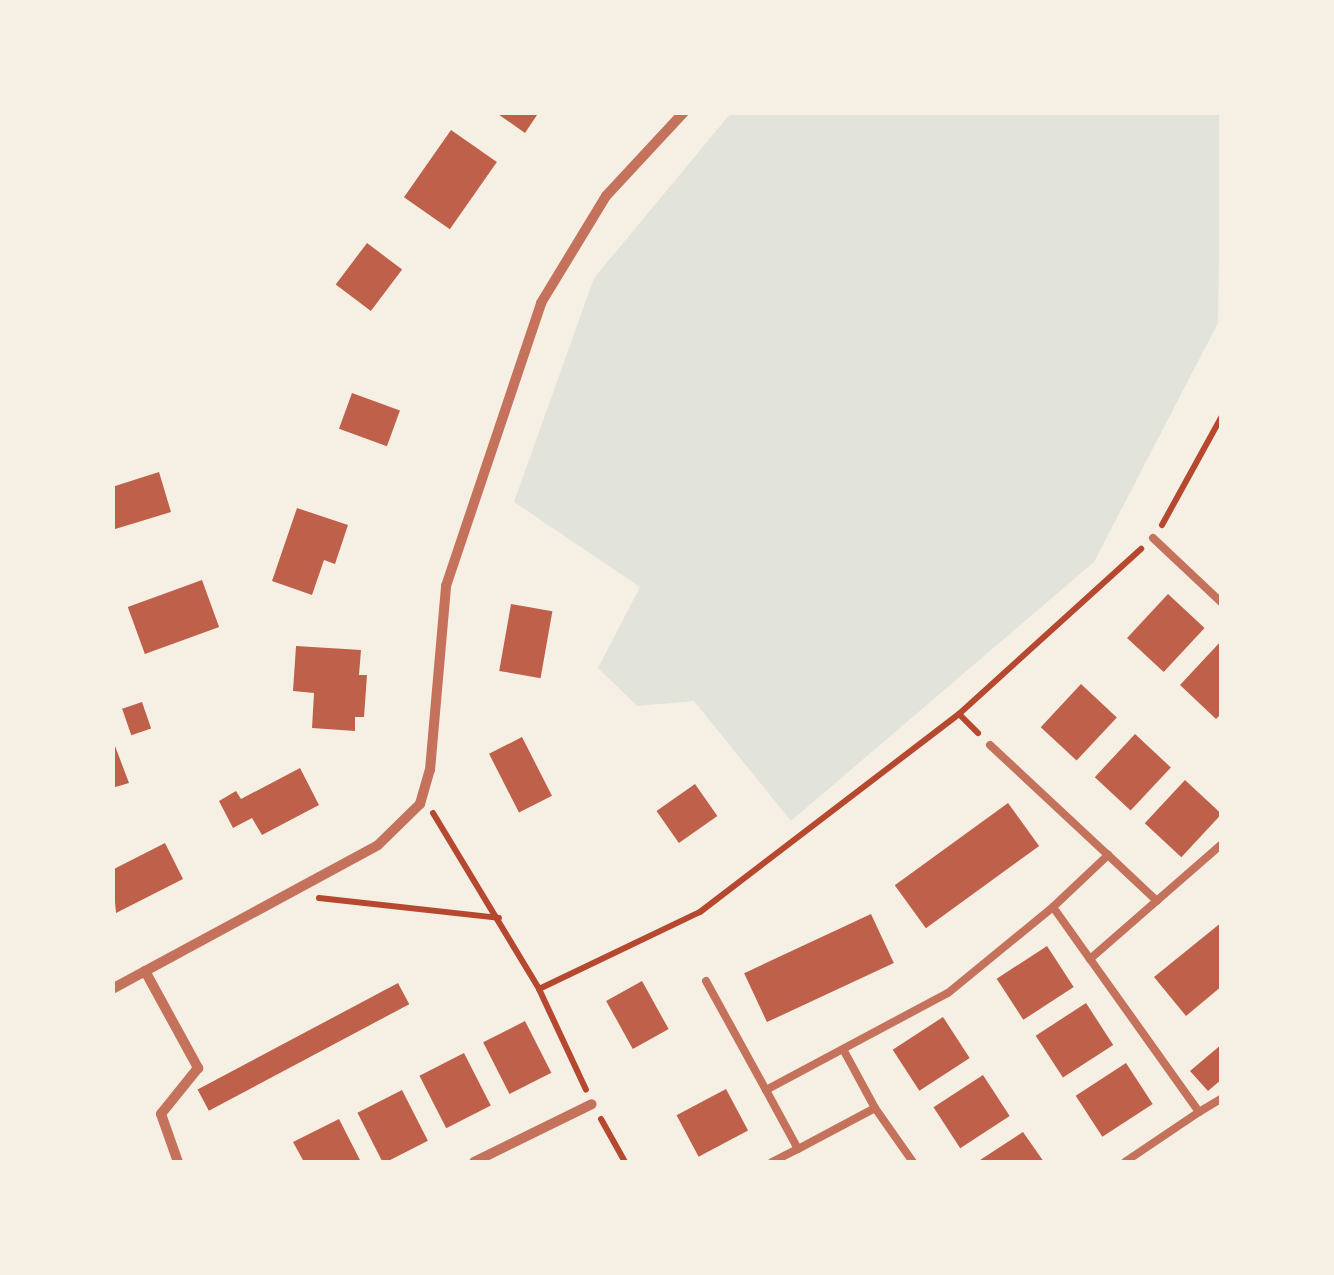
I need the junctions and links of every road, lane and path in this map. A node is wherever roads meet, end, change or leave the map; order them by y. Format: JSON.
{"nodes":[{"id":1,"x":684,"y":112,"type":"edge"},
{"id":2,"x":1222,"y":416,"type":"edge"},
{"id":3,"x":1153,"y":538,"type":"junction"},
{"id":4,"x":1222,"y":603,"type":"edge"},
{"id":5,"x":990,"y":745,"type":"dead end"},
{"id":6,"x":420,"y":804,"type":"junction"},
{"id":7,"x":1222,"y":844,"type":"edge"},
{"id":8,"x":1108,"y":855,"type":"junction"},
{"id":9,"x":293,"y":893,"type":"junction"},
{"id":10,"x":1157,"y":901,"type":"junction"},
{"id":11,"x":1053,"y":908,"type":"junction"},
{"id":12,"x":499,"y":918,"type":"junction"},
{"id":13,"x":1090,"y":959,"type":"junction"},
{"id":14,"x":144,"y":971,"type":"junction"},
{"id":15,"x":706,"y":981,"type":"dead end"},
{"id":16,"x":112,"y":989,"type":"edge"},
{"id":17,"x":539,"y":989,"type":"junction"},
{"id":18,"x":844,"y":1051,"type":"junction"},
{"id":19,"x":766,"y":1090,"type":"junction"},
{"id":20,"x":1222,"y":1098,"type":"edge"},
{"id":21,"x":592,"y":1104,"type":"junction"},
{"id":22,"x":875,"y":1108,"type":"junction"},
{"id":23,"x":1199,"y":1112,"type":"junction"},
{"id":24,"x":798,"y":1150,"type":"junction"},
{"id":25,"x":178,"y":1162,"type":"edge"},
{"id":26,"x":474,"y":1162,"type":"edge"},
{"id":27,"x":626,"y":1162,"type":"edge"},
{"id":28,"x":772,"y":1162,"type":"edge"},
{"id":29,"x":913,"y":1162,"type":"edge"},
{"id":30,"x":1125,"y":1162,"type":"edge"}],
"edges":[{"from":1,"to":6,"type":"street"},
{"from":2,"to":3,"type":"path"},
{"from":3,"to":4,"type":"lane"},
{"from":3,"to":17,"type":"path"},
{"from":5,"to":8,"type":"lane"},
{"from":6,"to":9,"type":"street"},
{"from":6,"to":12,"type":"path"},
{"from":7,"to":10,"type":"lane"},
{"from":8,"to":10,"type":"lane"},
{"from":8,"to":11,"type":"lane"},
{"from":9,"to":12,"type":"path"},
{"from":9,"to":14,"type":"street"},
{"from":10,"to":13,"type":"lane"},
{"from":11,"to":13,"type":"lane"},
{"from":11,"to":18,"type":"lane"},
{"from":12,"to":17,"type":"path"},
{"from":13,"to":23,"type":"lane"},
{"from":14,"to":16,"type":"street"},
{"from":14,"to":25,"type":"street"},
{"from":15,"to":19,"type":"lane"},
{"from":17,"to":21,"type":"path"},
{"from":18,"to":19,"type":"lane"},
{"from":18,"to":22,"type":"lane"},
{"from":19,"to":24,"type":"lane"},
{"from":20,"to":23,"type":"lane"},
{"from":21,"to":26,"type":"street"},
{"from":21,"to":27,"type":"path"},
{"from":22,"to":24,"type":"lane"},
{"from":22,"to":29,"type":"lane"},
{"from":23,"to":30,"type":"lane"},
{"from":24,"to":28,"type":"lane"}]}
